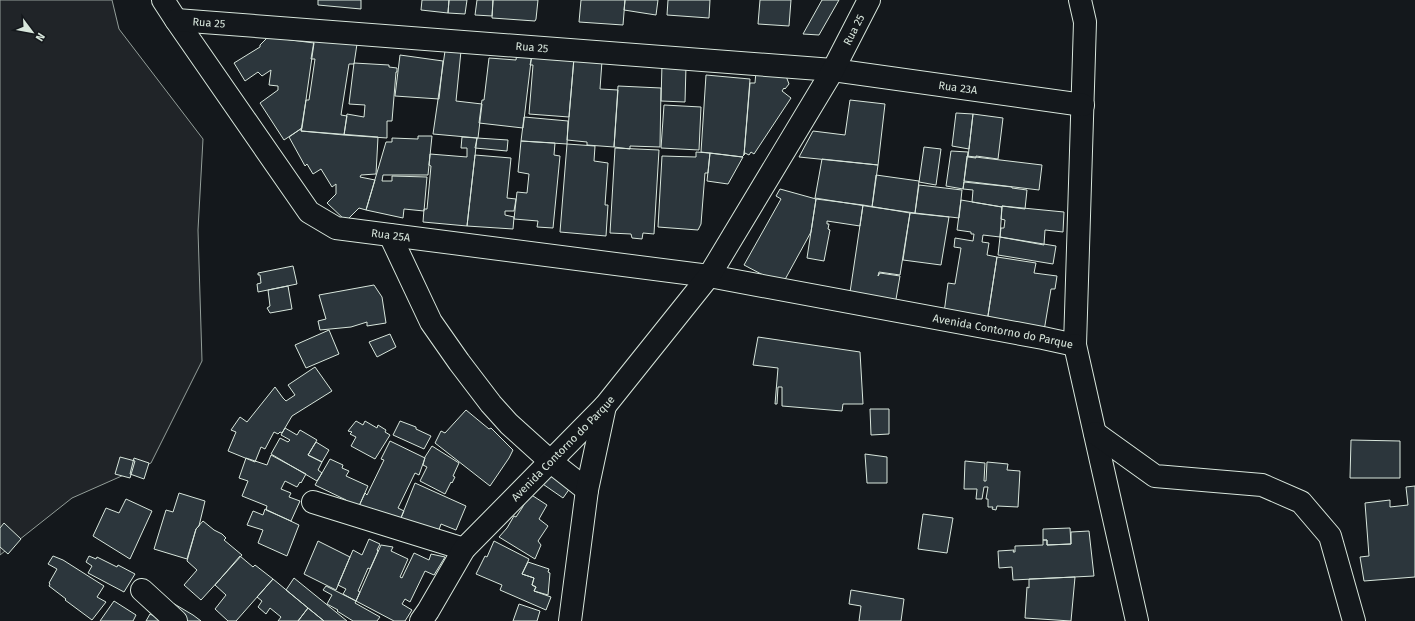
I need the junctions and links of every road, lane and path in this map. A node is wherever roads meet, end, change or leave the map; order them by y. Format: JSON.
{"nodes":[{"id":1,"x":163,"y":0,"type":"edge"},
{"id":2,"x":869,"y":0,"type":"edge"},
{"id":3,"x":1080,"y":0,"type":"edge"},
{"id":4,"x":176,"y":20,"type":"junction"},
{"id":5,"x":833,"y":70,"type":"junction"},
{"id":6,"x":1083,"y":105,"type":"junction"},
{"id":7,"x":390,"y":235,"type":"junction"},
{"id":8,"x":709,"y":276,"type":"junction"},
{"id":9,"x":1075,"y":345,"type":"junction"},
{"id":10,"x":605,"y":406,"type":"junction"},
{"id":11,"x":1095,"y":433,"type":"junction"},
{"id":12,"x":550,"y":461,"type":"junction"},
{"id":13,"x":587,"y":490,"type":"junction"},
{"id":14,"x":313,"y":502,"type":"dead end"},
{"id":15,"x":464,"y":549,"type":"junction"},
{"id":16,"x":142,"y":590,"type":"dead end"},
{"id":17,"x":176,"y":621,"type":"edge"},
{"id":18,"x":421,"y":621,"type":"edge"},
{"id":19,"x":570,"y":621,"type":"edge"},
{"id":20,"x":1137,"y":621,"type":"edge"},
{"id":21,"x":1354,"y":621,"type":"edge"}],
"edges":[{"from":1,"to":4,"type":"street"},
{"from":2,"to":5,"type":"street","name":"Rua 25"},
{"from":3,"to":6,"type":"street","name":"Avenida Contorno do Parque"},
{"from":4,"to":5,"type":"street","name":"Rua 25"},
{"from":4,"to":7,"type":"street","name":"Rua 25A"},
{"from":5,"to":6,"type":"street","name":"Rua 23A"},
{"from":5,"to":8,"type":"street","name":"Avenida Contorno do Parque"},
{"from":6,"to":9,"type":"street","name":"Avenida Contorno do Parque"},
{"from":7,"to":8,"type":"street","name":"Rua 25A"},
{"from":7,"to":12,"type":"street"},
{"from":8,"to":9,"type":"street","name":"Avenida Contorno do Parque"},
{"from":8,"to":10,"type":"street","name":"Avenida Contorno do Parque"},
{"from":9,"to":11,"type":"street"},
{"from":10,"to":12,"type":"street","name":"Avenida Contorno do Parque"},
{"from":10,"to":13,"type":"street"},
{"from":11,"to":20,"type":"street"},
{"from":11,"to":21,"type":"street"},
{"from":12,"to":13,"type":"street"},
{"from":12,"to":15,"type":"street","name":"Avenida Contorno do Parque"},
{"from":13,"to":19,"type":"street"},
{"from":14,"to":15,"type":"street"},
{"from":15,"to":18,"type":"street","name":"Avenida Contorno do Parque"},
{"from":16,"to":17,"type":"street"}]}
